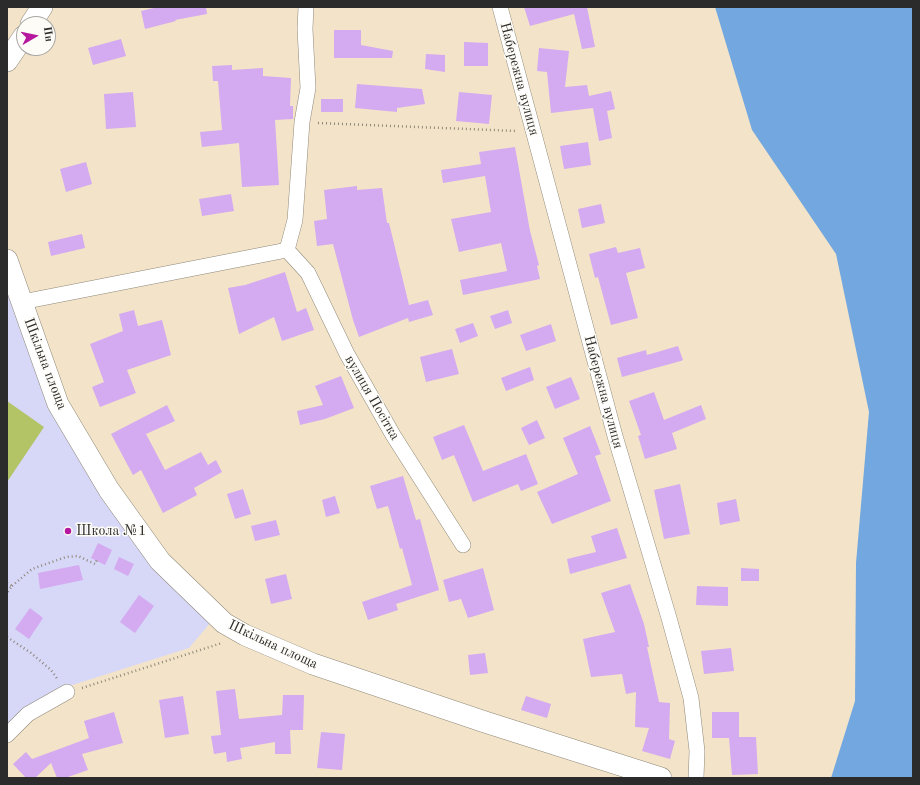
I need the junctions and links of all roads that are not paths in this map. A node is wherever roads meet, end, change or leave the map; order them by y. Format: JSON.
{"nodes":[{"id":1,"x":42,"y":7,"type":"edge"},
{"id":2,"x":306,"y":7,"type":"edge"},
{"id":3,"x":500,"y":7,"type":"edge"},
{"id":4,"x":37,"y":16,"type":"edge"},
{"id":5,"x":16,"y":48,"type":"edge"},
{"id":6,"x":7,"y":61,"type":"edge"},
{"id":7,"x":287,"y":250,"type":"junction"},
{"id":8,"x":7,"y":260,"type":"edge"},
{"id":9,"x":22,"y":302,"type":"junction"},
{"id":10,"x":463,"y":545,"type":"dead end"},
{"id":11,"x":67,"y":692,"type":"road end"},
{"id":12,"x":7,"y":735,"type":"edge"},
{"id":13,"x":662,"y":778,"type":"edge"},
{"id":14,"x":696,"y":778,"type":"edge"}],
"edges":[{"from":1,"to":4,"type":"street"},
{"from":2,"to":7,"type":"street"},
{"from":3,"to":14,"type":"street","name":"Набережна вулиця"},
{"from":5,"to":6,"type":"street"},
{"from":7,"to":9,"type":"street"},
{"from":7,"to":10,"type":"street","name":"вулиця Посітка"},
{"from":8,"to":9,"type":"street","name":"Шкільна площа"},
{"from":9,"to":13,"type":"street","name":"Шкільна площа"},
{"from":11,"to":12,"type":"street"}]}
